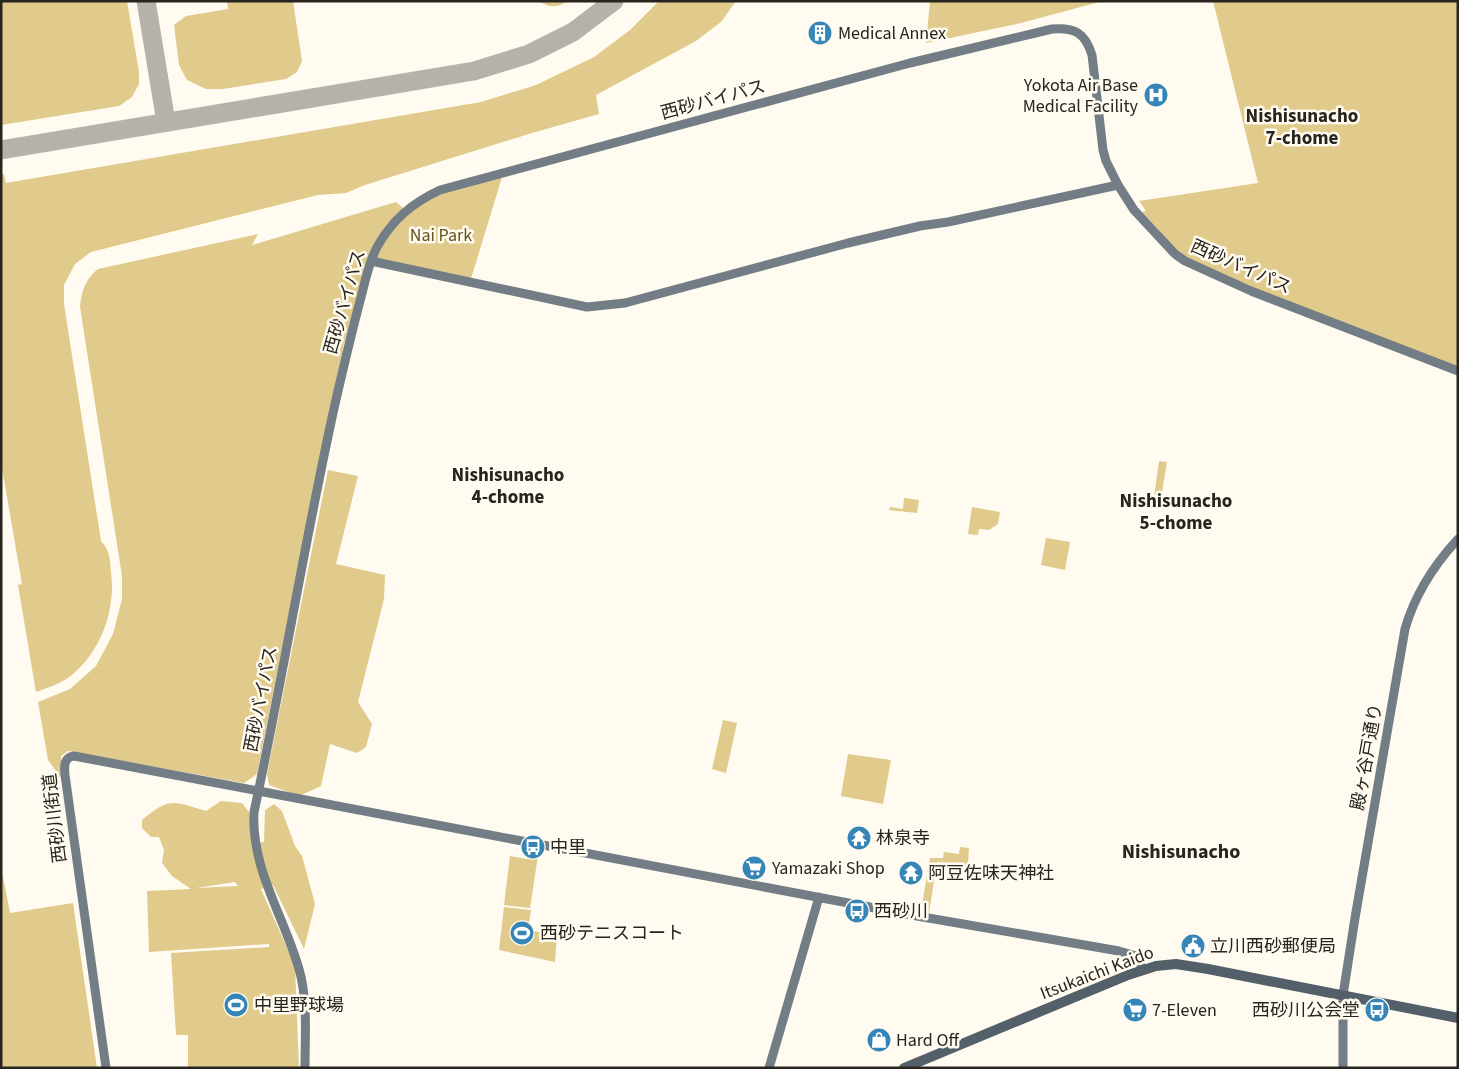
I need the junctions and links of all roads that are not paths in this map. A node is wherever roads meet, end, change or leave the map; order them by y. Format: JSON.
{"nodes":[{"id":1,"x":1118,"y":185,"type":"junction"},
{"id":2,"x":370,"y":261,"type":"junction"},
{"id":3,"x":1458,"y":371,"type":"edge"},
{"id":4,"x":1458,"y":539,"type":"edge"},
{"id":5,"x":259,"y":791,"type":"junction"},
{"id":6,"x":819,"y":897,"type":"junction"},
{"id":7,"x":1143,"y":970,"type":"junction"},
{"id":8,"x":1343,"y":995,"type":"junction"},
{"id":9,"x":1458,"y":1018,"type":"edge"},
{"id":10,"x":106,"y":1068,"type":"edge"},
{"id":11,"x":305,"y":1068,"type":"edge"},
{"id":12,"x":769,"y":1068,"type":"edge"},
{"id":13,"x":904,"y":1068,"type":"edge"},
{"id":14,"x":1343,"y":1068,"type":"edge"}],
"edges":[{"from":1,"to":2,"type":"street"},
{"from":1,"to":2,"type":"street","name":"西砂バイパス"},
{"from":1,"to":3,"type":"street","name":"西砂バイパス"},
{"from":2,"to":5,"type":"street","name":"西砂バイパス"},
{"from":4,"to":8,"type":"street","name":"殿ヶ谷戸通り"},
{"from":5,"to":6,"type":"street"},
{"from":5,"to":10,"type":"street","name":"西砂川街道"},
{"from":5,"to":11,"type":"street","name":"西砂バイパス"},
{"from":6,"to":7,"type":"street"},
{"from":6,"to":12,"type":"street"},
{"from":7,"to":8,"type":"main road","name":"Itsukaichi Kaido"},
{"from":7,"to":13,"type":"main road","name":"Itsukaichi Kaido"},
{"from":8,"to":9,"type":"main road","name":"Itsukaichi Kaido"},
{"from":8,"to":14,"type":"street","name":"殿ヶ谷戸通り"}]}
